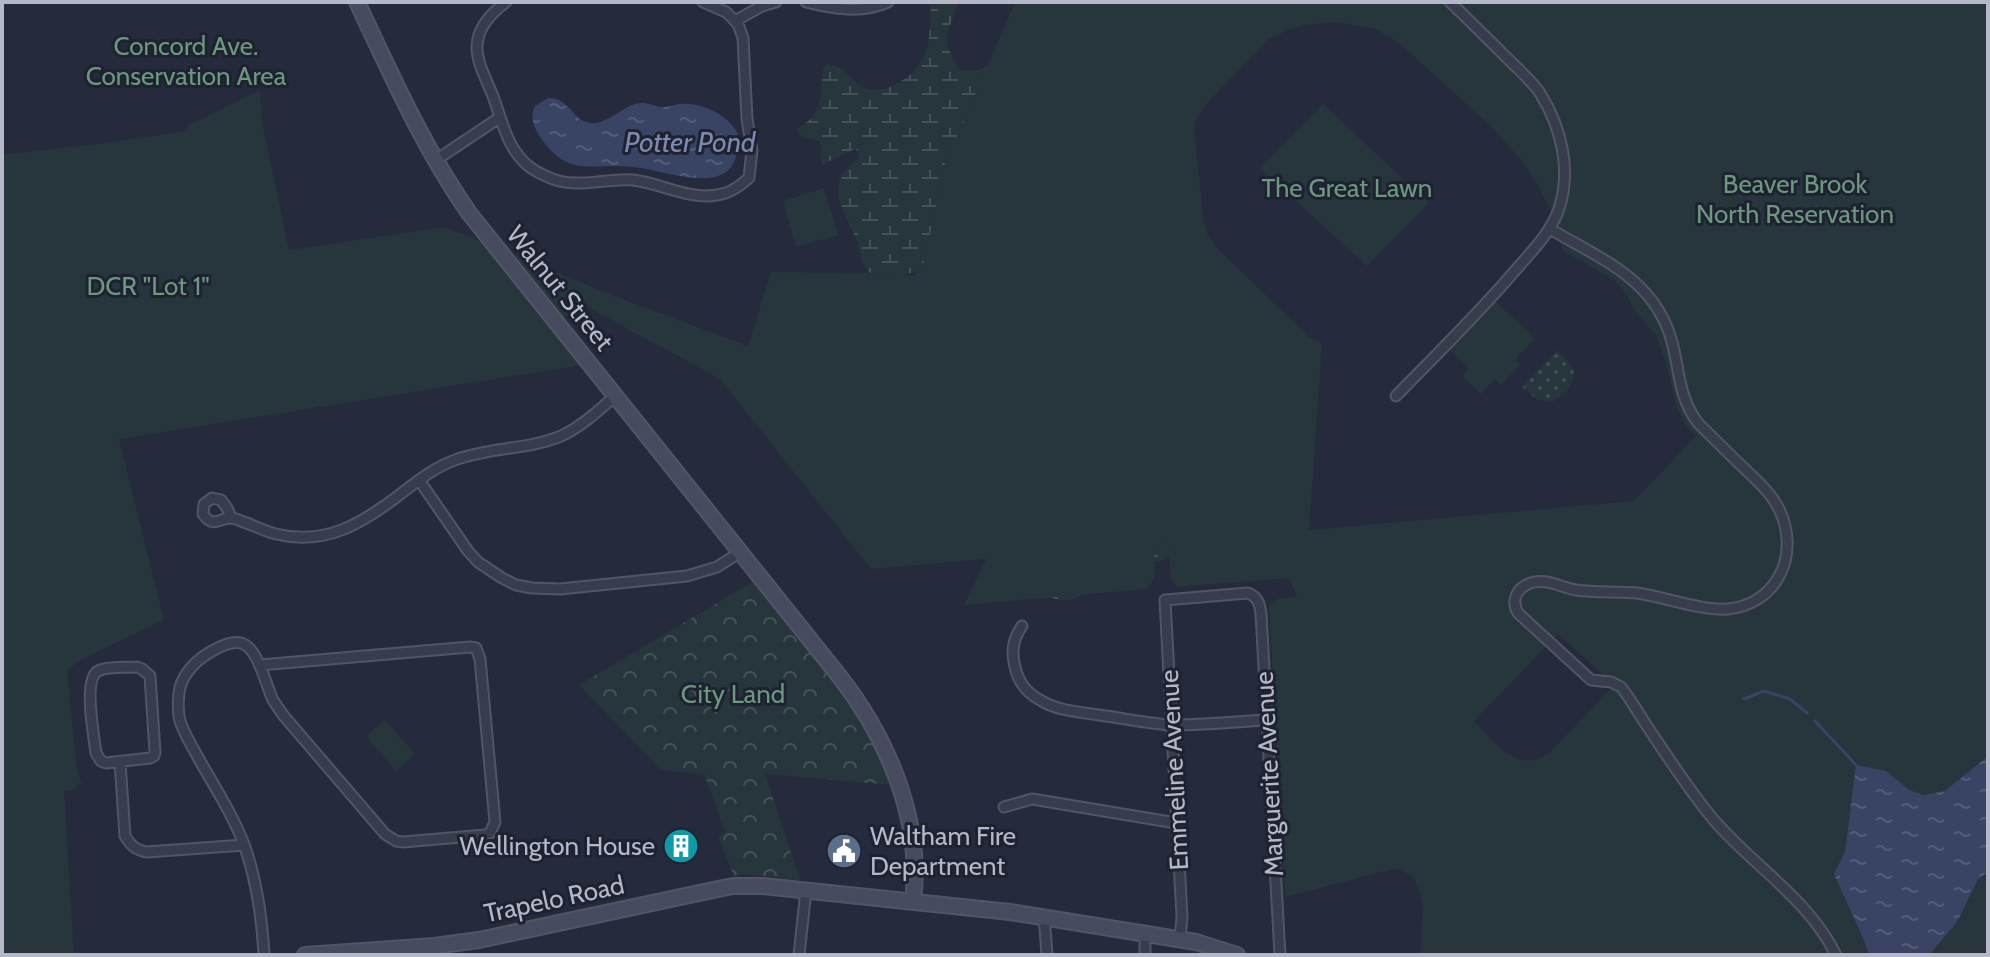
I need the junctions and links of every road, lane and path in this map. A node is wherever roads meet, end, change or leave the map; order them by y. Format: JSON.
{"nodes":[{"id":1,"x":357,"y":2,"type":"edge"},
{"id":2,"x":506,"y":2,"type":"edge"},
{"id":3,"x":703,"y":2,"type":"edge"},
{"id":4,"x":776,"y":2,"type":"edge"},
{"id":5,"x":806,"y":2,"type":"edge"},
{"id":6,"x":888,"y":2,"type":"edge"},
{"id":7,"x":1450,"y":2,"type":"edge"},
{"id":8,"x":735,"y":21,"type":"junction"},
{"id":9,"x":499,"y":118,"type":"junction"},
{"id":10,"x":436,"y":160,"type":"junction"},
{"id":11,"x":1550,"y":229,"type":"junction"},
{"id":12,"x":615,"y":396,"type":"junction"},
{"id":13,"x":1396,"y":396,"type":"dead end"},
{"id":14,"x":419,"y":480,"type":"junction"},
{"id":15,"x":231,"y":517,"type":"dead end"},
{"id":16,"x":739,"y":553,"type":"junction"},
{"id":17,"x":1254,"y":595,"type":"joint"},
{"id":18,"x":1022,"y":626,"type":"dead end"},
{"id":19,"x":260,"y":665,"type":"junction"},
{"id":20,"x":1265,"y":720,"type":"junction"},
{"id":21,"x":1171,"y":725,"type":"junction"},
{"id":22,"x":120,"y":762,"type":"junction"},
{"id":23,"x":1004,"y":807,"type":"dead end"},
{"id":24,"x":1176,"y":823,"type":"junction"},
{"id":25,"x":244,"y":845,"type":"junction"},
{"id":26,"x":806,"y":890,"type":"junction"},
{"id":27,"x":913,"y":901,"type":"junction"},
{"id":28,"x":1044,"y":916,"type":"junction"},
{"id":29,"x":1145,"y":933,"type":"junction"},
{"id":30,"x":1180,"y":939,"type":"junction"},
{"id":31,"x":435,"y":950,"type":"edge"},
{"id":32,"x":264,"y":955,"type":"edge"},
{"id":33,"x":305,"y":955,"type":"edge"},
{"id":34,"x":799,"y":955,"type":"edge"},
{"id":35,"x":1047,"y":955,"type":"edge"},
{"id":36,"x":1145,"y":955,"type":"edge"},
{"id":37,"x":1237,"y":955,"type":"edge"},
{"id":38,"x":1280,"y":955,"type":"edge"},
{"id":39,"x":1836,"y":955,"type":"edge"}],
"edges":[{"from":1,"to":10,"type":"street","name":"Walnut Street"},
{"from":2,"to":9,"type":"street"},
{"from":3,"to":8,"type":"street"},
{"from":4,"to":8,"type":"street"},
{"from":5,"to":6,"type":"street"},
{"from":7,"to":11,"type":"street"},
{"from":8,"to":9,"type":"street"},
{"from":9,"to":10,"type":"street"},
{"from":10,"to":12,"type":"street","name":"Walnut Street"},
{"from":11,"to":13,"type":"street"},
{"from":11,"to":39,"type":"street"},
{"from":12,"to":14,"type":"street"},
{"from":12,"to":16,"type":"street","name":"Walnut Street"},
{"from":14,"to":15,"type":"street"},
{"from":14,"to":16,"type":"street"},
{"from":16,"to":27,"type":"street","name":"Walnut Street"},
{"from":17,"to":20,"type":"street","name":"Marguerite Avenue"},
{"from":17,"to":21,"type":"street","name":"Emmeline Avenue"},
{"from":18,"to":21,"type":"street"},
{"from":19,"to":19,"type":"street"},
{"from":19,"to":25,"type":"street"},
{"from":20,"to":21,"type":"street"},
{"from":20,"to":38,"type":"street","name":"Marguerite Avenue"},
{"from":21,"to":24,"type":"street","name":"Emmeline Avenue"},
{"from":22,"to":22,"type":"street"},
{"from":22,"to":25,"type":"street"},
{"from":23,"to":24,"type":"street"},
{"from":24,"to":30,"type":"street","name":"Emmeline Avenue"},
{"from":25,"to":32,"type":"street"},
{"from":26,"to":27,"type":"street","name":"Trapelo Road"},
{"from":26,"to":31,"type":"street","name":"Trapelo Road"},
{"from":26,"to":34,"type":"street"},
{"from":27,"to":28,"type":"street","name":"Trapelo Road"},
{"from":28,"to":29,"type":"street","name":"Trapelo Road"},
{"from":28,"to":35,"type":"street"},
{"from":29,"to":30,"type":"street","name":"Trapelo Road"},
{"from":29,"to":36,"type":"street"},
{"from":30,"to":37,"type":"street","name":"Trapelo Road"},
{"from":31,"to":33,"type":"street","name":"Trapelo Road"}]}
